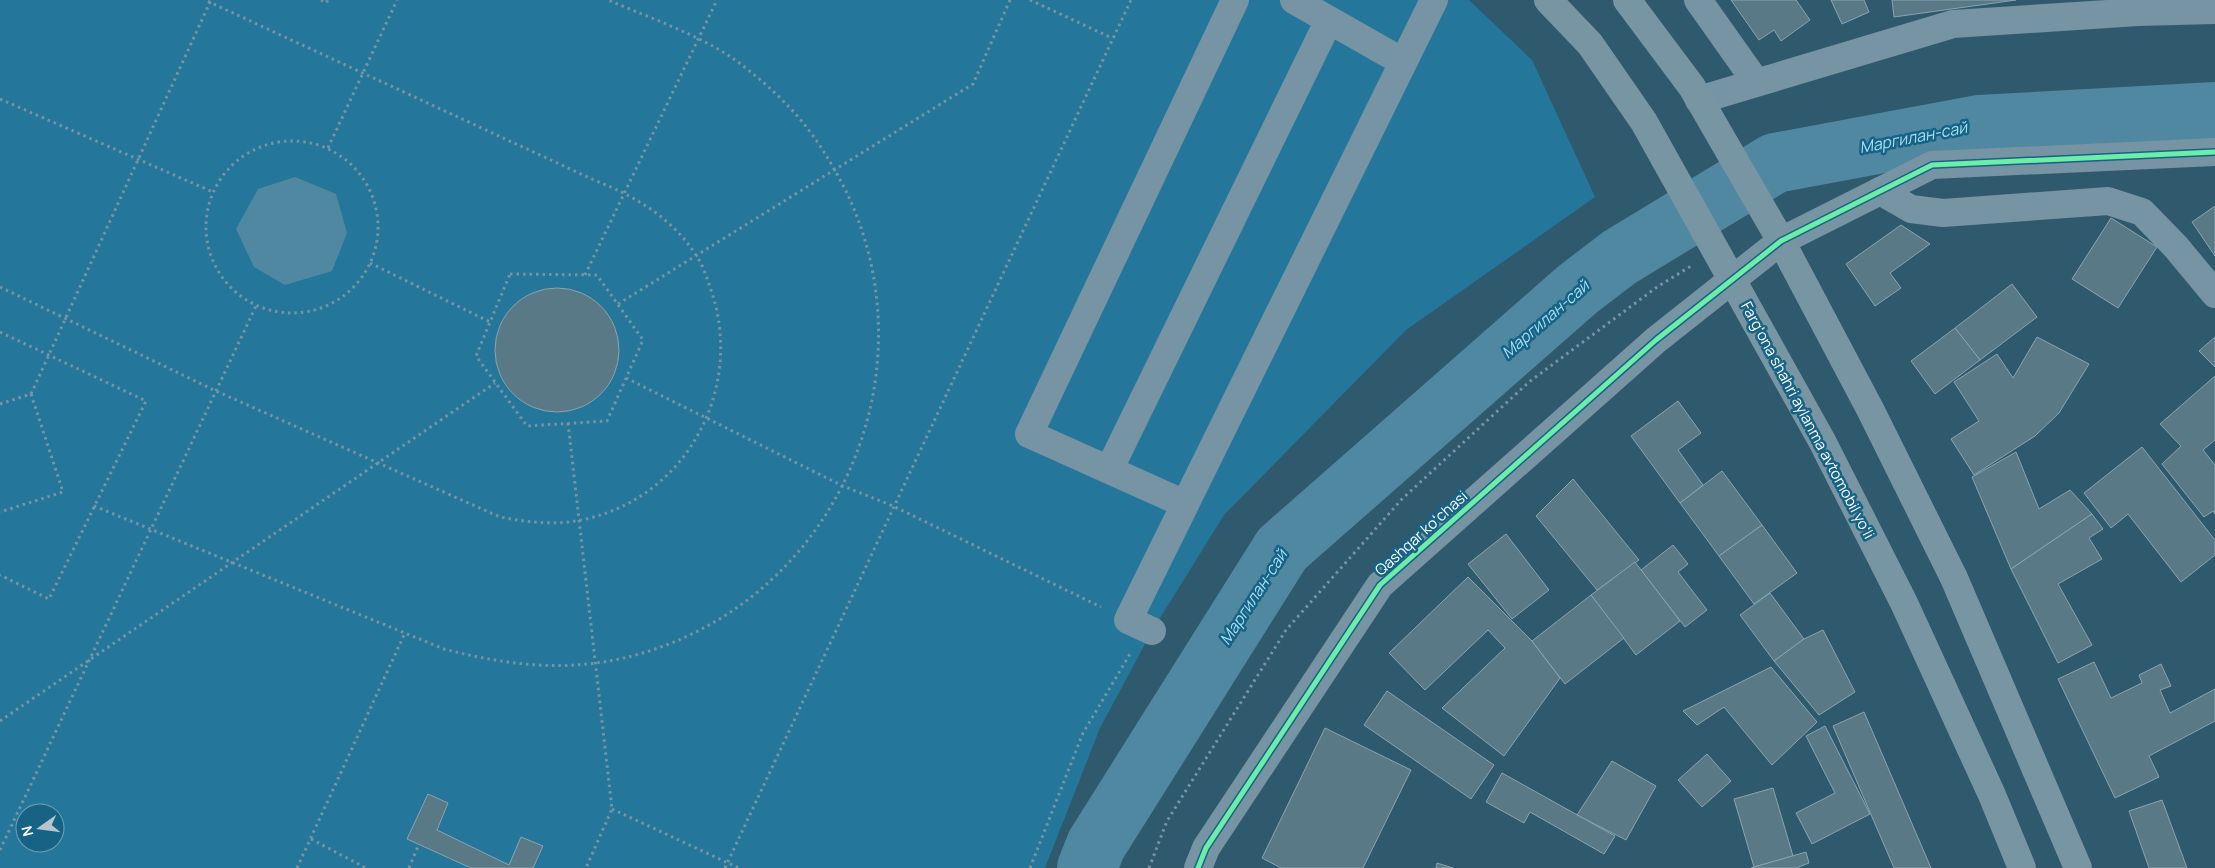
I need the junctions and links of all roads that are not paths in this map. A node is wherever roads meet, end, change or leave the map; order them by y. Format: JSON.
{"nodes":[{"id":1,"x":1235,"y":0,"type":"edge"},
{"id":2,"x":1294,"y":0,"type":"edge"},
{"id":3,"x":1434,"y":0,"type":"edge"},
{"id":4,"x":1548,"y":0,"type":"edge"},
{"id":5,"x":1627,"y":0,"type":"edge"},
{"id":6,"x":1698,"y":0,"type":"edge"},
{"id":7,"x":2215,"y":10,"type":"edge"},
{"id":8,"x":1329,"y":20,"type":"junction"},
{"id":9,"x":1404,"y":62,"type":"junction"},
{"id":10,"x":1756,"y":82,"type":"junction"},
{"id":11,"x":1696,"y":93,"type":"junction"},
{"id":12,"x":2215,"y":152,"type":"edge"},
{"id":13,"x":1880,"y":191,"type":"junction"},
{"id":14,"x":1781,"y":241,"type":"junction"},
{"id":15,"x":1733,"y":278,"type":"junction"},
{"id":16,"x":2215,"y":294,"type":"edge"},
{"id":17,"x":1109,"y":470,"type":"junction"},
{"id":18,"x":1185,"y":504,"type":"junction"},
{"id":19,"x":1142,"y":626,"type":"road end"},
{"id":20,"x":1203,"y":866,"type":"edge"},
{"id":21,"x":2022,"y":868,"type":"edge"},
{"id":22,"x":2078,"y":868,"type":"edge"}],
"edges":[{"from":1,"to":17,"type":"street"},
{"from":2,"to":8,"type":"street"},
{"from":3,"to":9,"type":"street"},
{"from":4,"to":15,"type":"highway","name":"Fargʻona shahri aylanma avtomobil yoʻli"},
{"from":5,"to":11,"type":"highway"},
{"from":6,"to":10,"type":"street"},
{"from":7,"to":10,"type":"street"},
{"from":8,"to":9,"type":"street"},
{"from":8,"to":17,"type":"street"},
{"from":9,"to":18,"type":"street"},
{"from":10,"to":11,"type":"street"},
{"from":11,"to":14,"type":"highway"},
{"from":12,"to":13,"type":"street","name":"Qashqar koʻchasi"},
{"from":13,"to":14,"type":"street","name":"Qashqar koʻchasi"},
{"from":13,"to":16,"type":"street"},
{"from":14,"to":15,"type":"street","name":"Qashqar koʻchasi"},
{"from":14,"to":22,"type":"highway"},
{"from":15,"to":20,"type":"street","name":"Qashqar koʻchasi"},
{"from":15,"to":21,"type":"highway","name":"Fargʻona shahri aylanma avtomobil yoʻli"},
{"from":17,"to":18,"type":"street"},
{"from":18,"to":19,"type":"street"}]}
